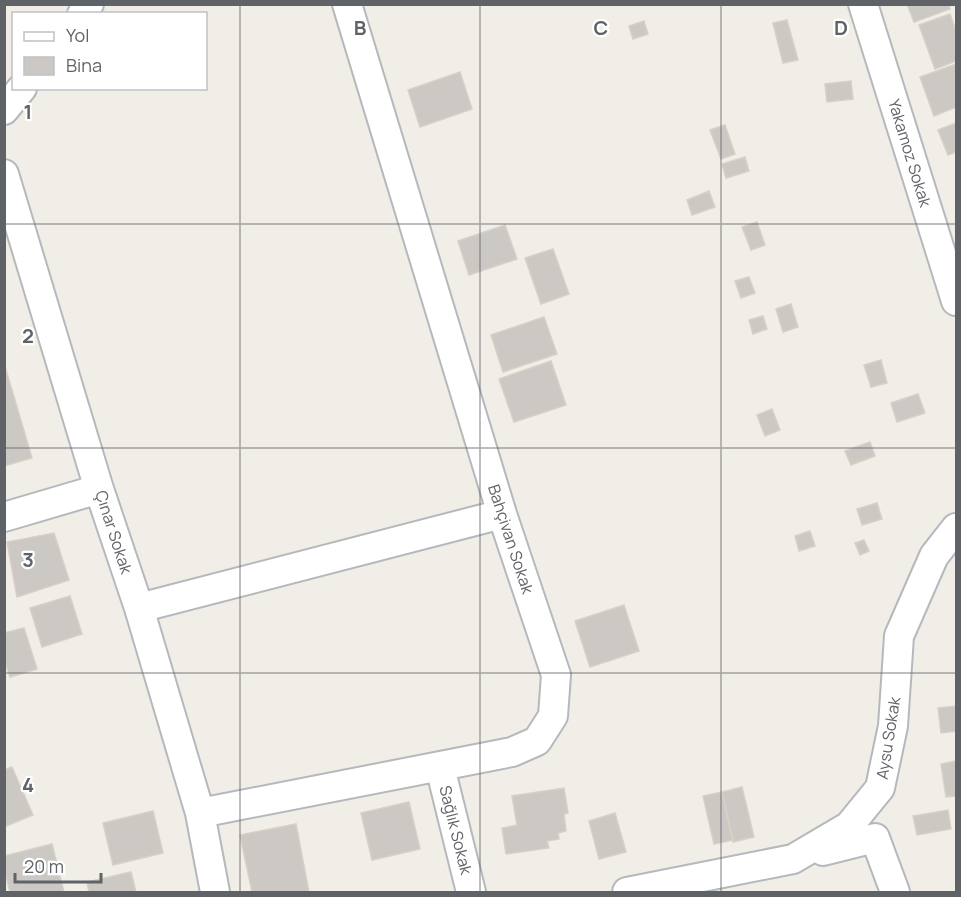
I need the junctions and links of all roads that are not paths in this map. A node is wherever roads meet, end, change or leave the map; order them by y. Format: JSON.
{"nodes":[{"id":1,"x":347,"y":4,"type":"edge"},
{"id":2,"x":863,"y":4,"type":"edge"},
{"id":3,"x":20,"y":90,"type":"edge"},
{"id":4,"x":4,"y":110,"type":"edge"},
{"id":5,"x":4,"y":174,"type":"edge"},
{"id":6,"x":950,"y":253,"type":"edge"},
{"id":7,"x":957,"y":301,"type":"edge"},
{"id":8,"x":99,"y":489,"type":"junction"},
{"id":9,"x":502,"y":514,"type":"junction"},
{"id":10,"x":4,"y":516,"type":"edge"},
{"id":11,"x":957,"y":528,"type":"edge"},
{"id":12,"x":139,"y":608,"type":"junction"},
{"id":13,"x":440,"y":767,"type":"junction"},
{"id":14,"x":200,"y":813,"type":"junction"},
{"id":15,"x":793,"y":859,"type":"junction"},
{"id":16,"x":214,"y":892,"type":"edge"},
{"id":17,"x":471,"y":892,"type":"edge"},
{"id":18,"x":627,"y":892,"type":"edge"},
{"id":19,"x":895,"y":892,"type":"edge"}],
"edges":[{"from":1,"to":9,"type":"street","name":"Bahçivan Sokak"},
{"from":2,"to":6,"type":"street","name":"Yakamoz Sokak"},
{"from":3,"to":4,"type":"street"},
{"from":5,"to":8,"type":"street","name":"Çınar Sokak"},
{"from":6,"to":7,"type":"street","name":"Yakamoz Sokak"},
{"from":8,"to":10,"type":"street"},
{"from":8,"to":12,"type":"street","name":"Çınar Sokak"},
{"from":9,"to":12,"type":"street"},
{"from":9,"to":13,"type":"street","name":"Bahçivan Sokak"},
{"from":11,"to":15,"type":"street","name":"Aysu Sokak"},
{"from":12,"to":14,"type":"street","name":"Çınar Sokak"},
{"from":13,"to":14,"type":"street","name":"Bahçivan Sokak"},
{"from":13,"to":17,"type":"street","name":"Sağlık Sokak"},
{"from":14,"to":16,"type":"street","name":"Çınar Sokak"},
{"from":15,"to":18,"type":"street","name":"Aysu Sokak"},
{"from":15,"to":19,"type":"street"}]}
